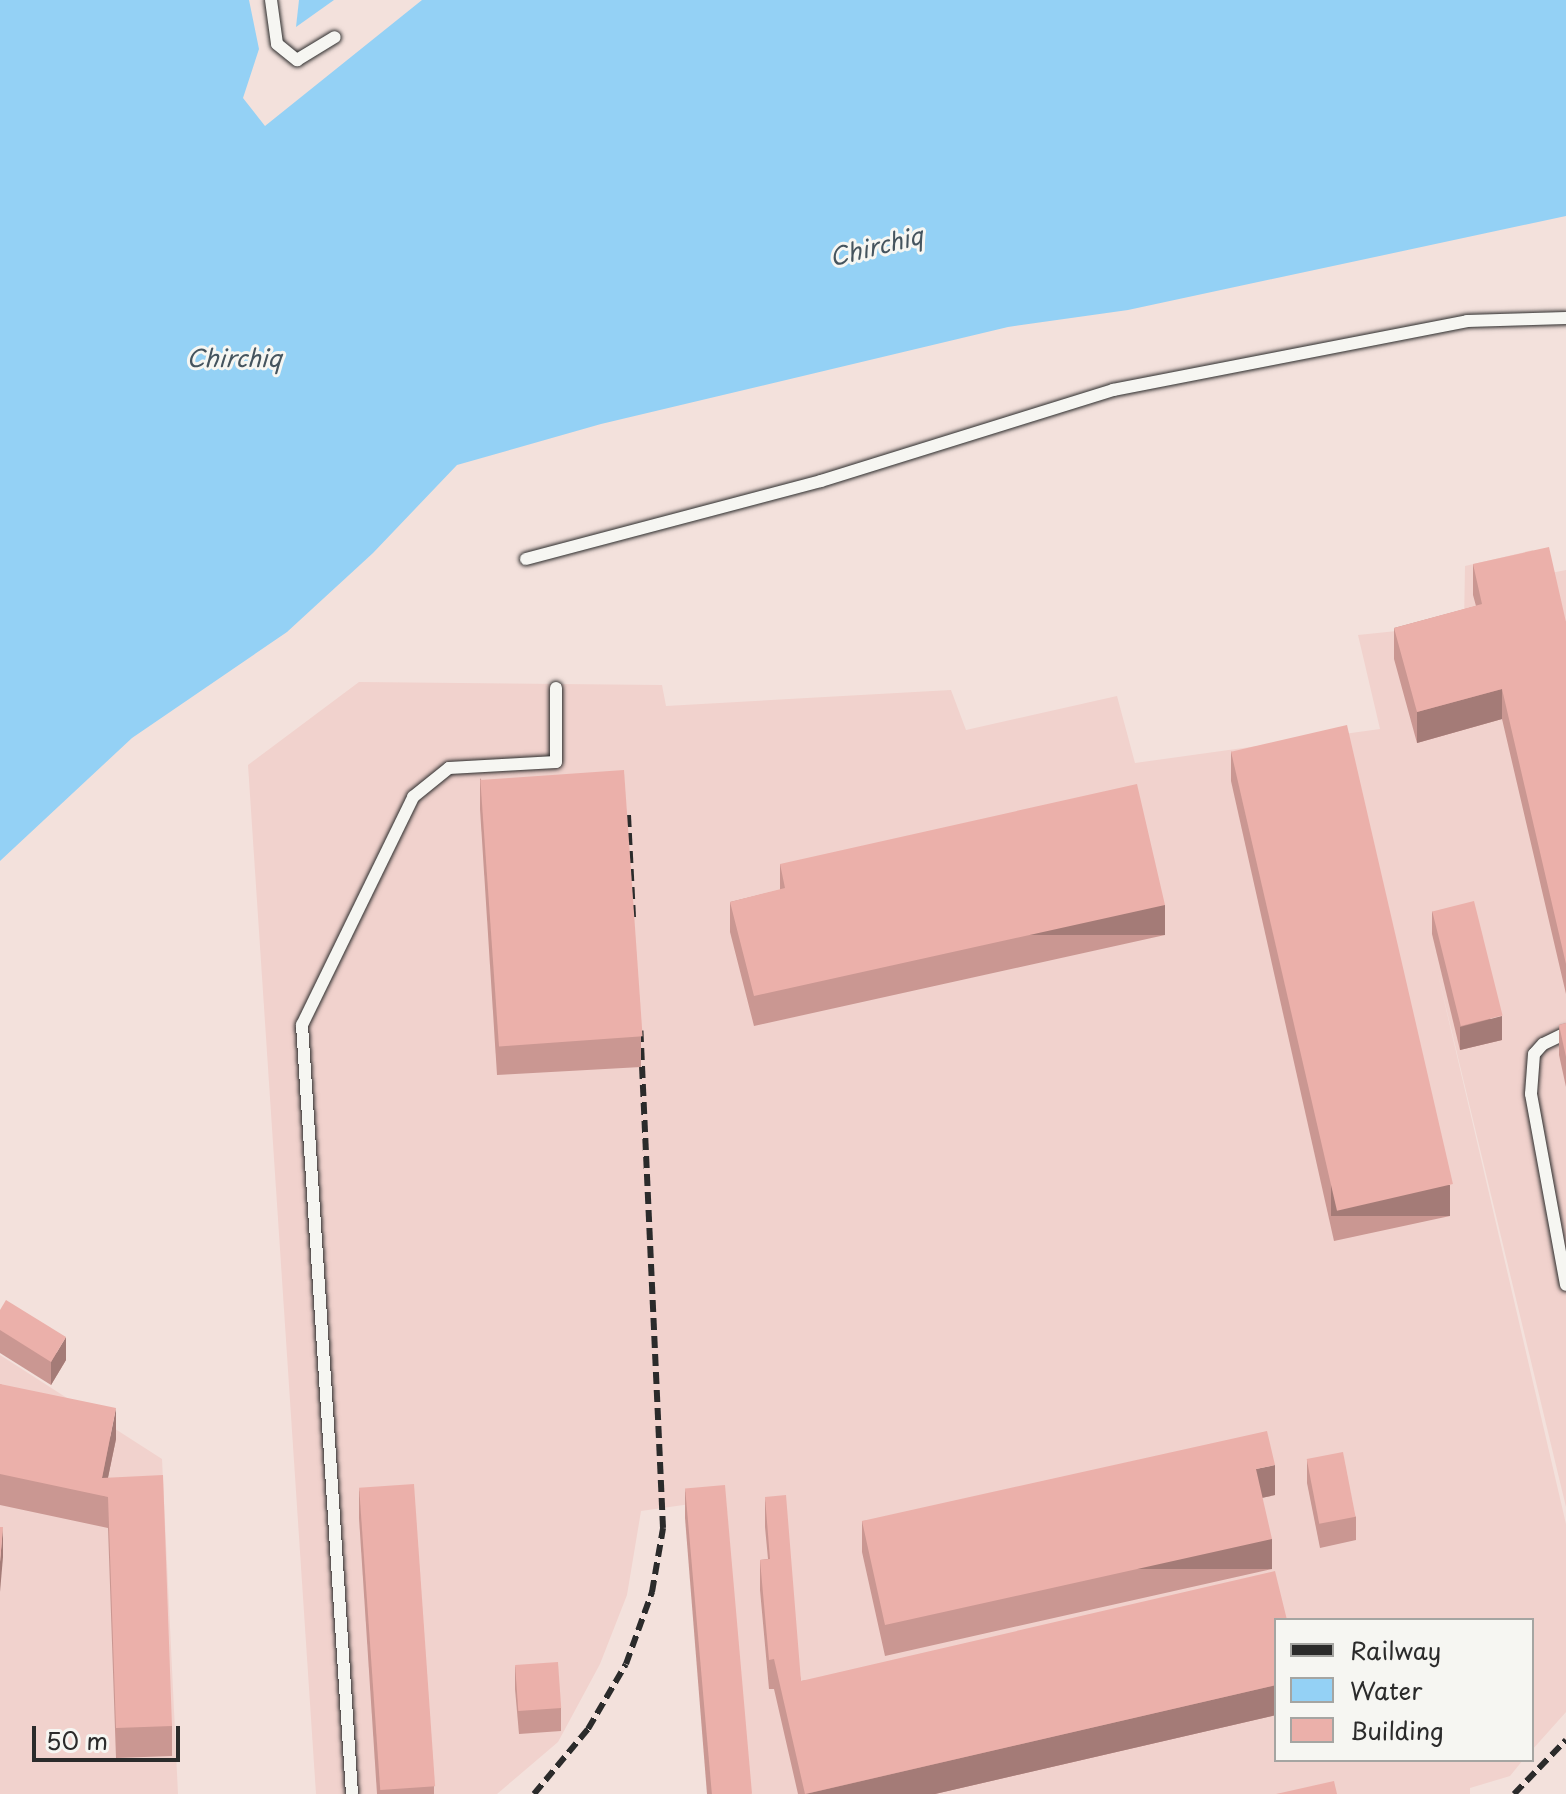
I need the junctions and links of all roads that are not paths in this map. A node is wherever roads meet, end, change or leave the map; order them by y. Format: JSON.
{"nodes":[{"id":1,"x":271,"y":0,"type":"edge"},
{"id":2,"x":335,"y":37,"type":"dead end"},
{"id":3,"x":1566,"y":318,"type":"edge"},
{"id":4,"x":526,"y":559,"type":"dead end"},
{"id":5,"x":556,"y":688,"type":"dead end"},
{"id":6,"x":1566,"y":1033,"type":"edge"},
{"id":7,"x":1566,"y":1285,"type":"edge"},
{"id":8,"x":352,"y":1794,"type":"edge"}],
"edges":[{"from":1,"to":2,"type":"lane"},
{"from":3,"to":4,"type":"lane"},
{"from":5,"to":8,"type":"lane"},
{"from":6,"to":7,"type":"lane"}]}
